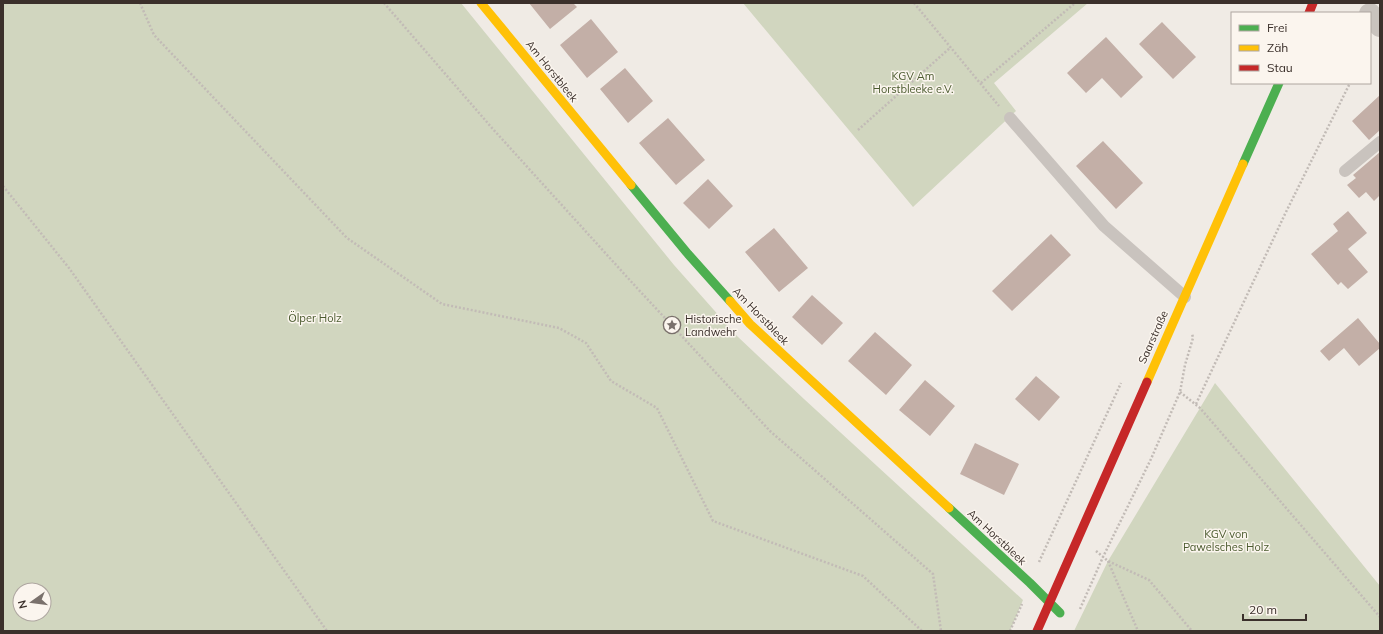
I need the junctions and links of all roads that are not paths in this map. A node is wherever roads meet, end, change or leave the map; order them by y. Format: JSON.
{"nodes":[{"id":1,"x":481,"y":3,"type":"edge"},
{"id":2,"x":1361,"y":3,"type":"edge"},
{"id":3,"x":1369,"y":12,"type":"edge"},
{"id":4,"x":1371,"y":14,"type":"edge"},
{"id":5,"x":1380,"y":26,"type":"edge"},
{"id":6,"x":1279,"y":84,"type":"edge"},
{"id":7,"x":1010,"y":118,"type":"road end"},
{"id":8,"x":1380,"y":142,"type":"edge"},
{"id":9,"x":1345,"y":171,"type":"dead end"},
{"id":10,"x":1184,"y":297,"type":"junction"},
{"id":11,"x":1050,"y":602,"type":"junction"},
{"id":12,"x":1060,"y":613,"type":"dead end"},
{"id":13,"x":1037,"y":631,"type":"edge"}],
"edges":[{"from":1,"to":11,"type":"street","name":"Am Horstbleek"},
{"from":2,"to":3,"type":"street"},
{"from":4,"to":5,"type":"street"},
{"from":6,"to":10,"type":"street","name":"Saarstraße"},
{"from":7,"to":10,"type":"lane"},
{"from":8,"to":9,"type":"lane"},
{"from":10,"to":11,"type":"street","name":"Saarstraße"},
{"from":11,"to":12,"type":"street","name":"Am Horstbleek"},
{"from":11,"to":13,"type":"street","name":"Saarstraße"}]}
